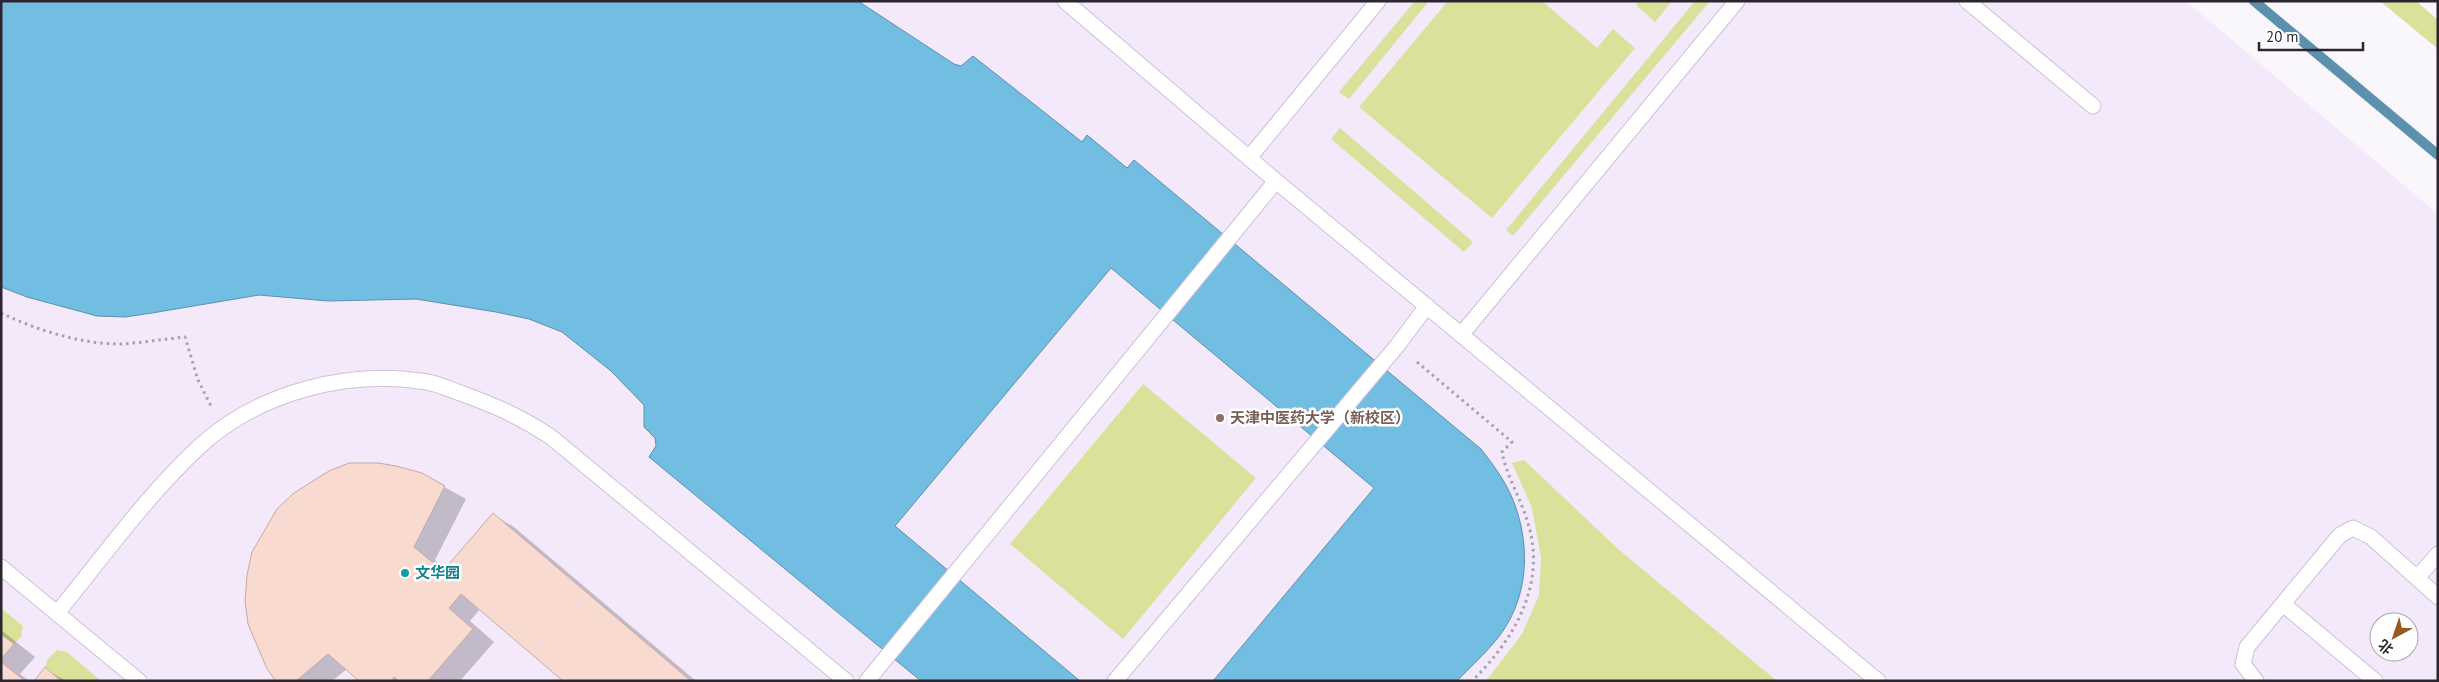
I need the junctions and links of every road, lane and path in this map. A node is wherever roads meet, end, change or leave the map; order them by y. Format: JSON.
{"nodes":[{"id":1,"x":1065,"y":1,"type":"edge"},
{"id":2,"x":1378,"y":1,"type":"edge"},
{"id":3,"x":1737,"y":1,"type":"edge"},
{"id":4,"x":1967,"y":1,"type":"edge"},
{"id":5,"x":2093,"y":106,"type":"dead end"},
{"id":6,"x":1249,"y":158,"type":"junction"},
{"id":7,"x":1276,"y":181,"type":"junction"},
{"id":8,"x":1427,"y":306,"type":"junction"},
{"id":9,"x":1,"y":313,"type":"edge"},
{"id":10,"x":1461,"y":335,"type":"junction"},
{"id":11,"x":1392,"y":352,"type":"junction"},
{"id":12,"x":222,"y":429,"type":"junction"},
{"id":13,"x":2438,"y":554,"type":"edge"},
{"id":14,"x":1,"y":567,"type":"edge"},
{"id":15,"x":2417,"y":578,"type":"junction"},
{"id":16,"x":2438,"y":597,"type":"edge"},
{"id":17,"x":2283,"y":604,"type":"junction"},
{"id":18,"x":57,"y":613,"type":"junction"},
{"id":19,"x":139,"y":681,"type":"edge"},
{"id":20,"x":846,"y":681,"type":"edge"},
{"id":21,"x":867,"y":681,"type":"edge"},
{"id":22,"x":1115,"y":681,"type":"edge"},
{"id":23,"x":1472,"y":681,"type":"edge"},
{"id":24,"x":1878,"y":681,"type":"edge"},
{"id":25,"x":2256,"y":681,"type":"edge"},
{"id":26,"x":2375,"y":681,"type":"edge"}],
"edges":[{"from":1,"to":6,"type":"lane"},
{"from":2,"to":6,"type":"lane"},
{"from":3,"to":10,"type":"lane"},
{"from":4,"to":5,"type":"lane"},
{"from":6,"to":7,"type":"lane"},
{"from":7,"to":8,"type":"lane"},
{"from":7,"to":21,"type":"lane"},
{"from":8,"to":10,"type":"lane"},
{"from":8,"to":11,"type":"lane"},
{"from":9,"to":12,"type":"path"},
{"from":10,"to":24,"type":"lane"},
{"from":11,"to":22,"type":"lane"},
{"from":11,"to":23,"type":"path"},
{"from":12,"to":18,"type":"lane"},
{"from":12,"to":20,"type":"lane"},
{"from":13,"to":15,"type":"lane"},
{"from":14,"to":18,"type":"lane"},
{"from":15,"to":16,"type":"lane"},
{"from":15,"to":17,"type":"lane"},
{"from":17,"to":25,"type":"lane"},
{"from":17,"to":26,"type":"lane"},
{"from":18,"to":19,"type":"lane"}]}
